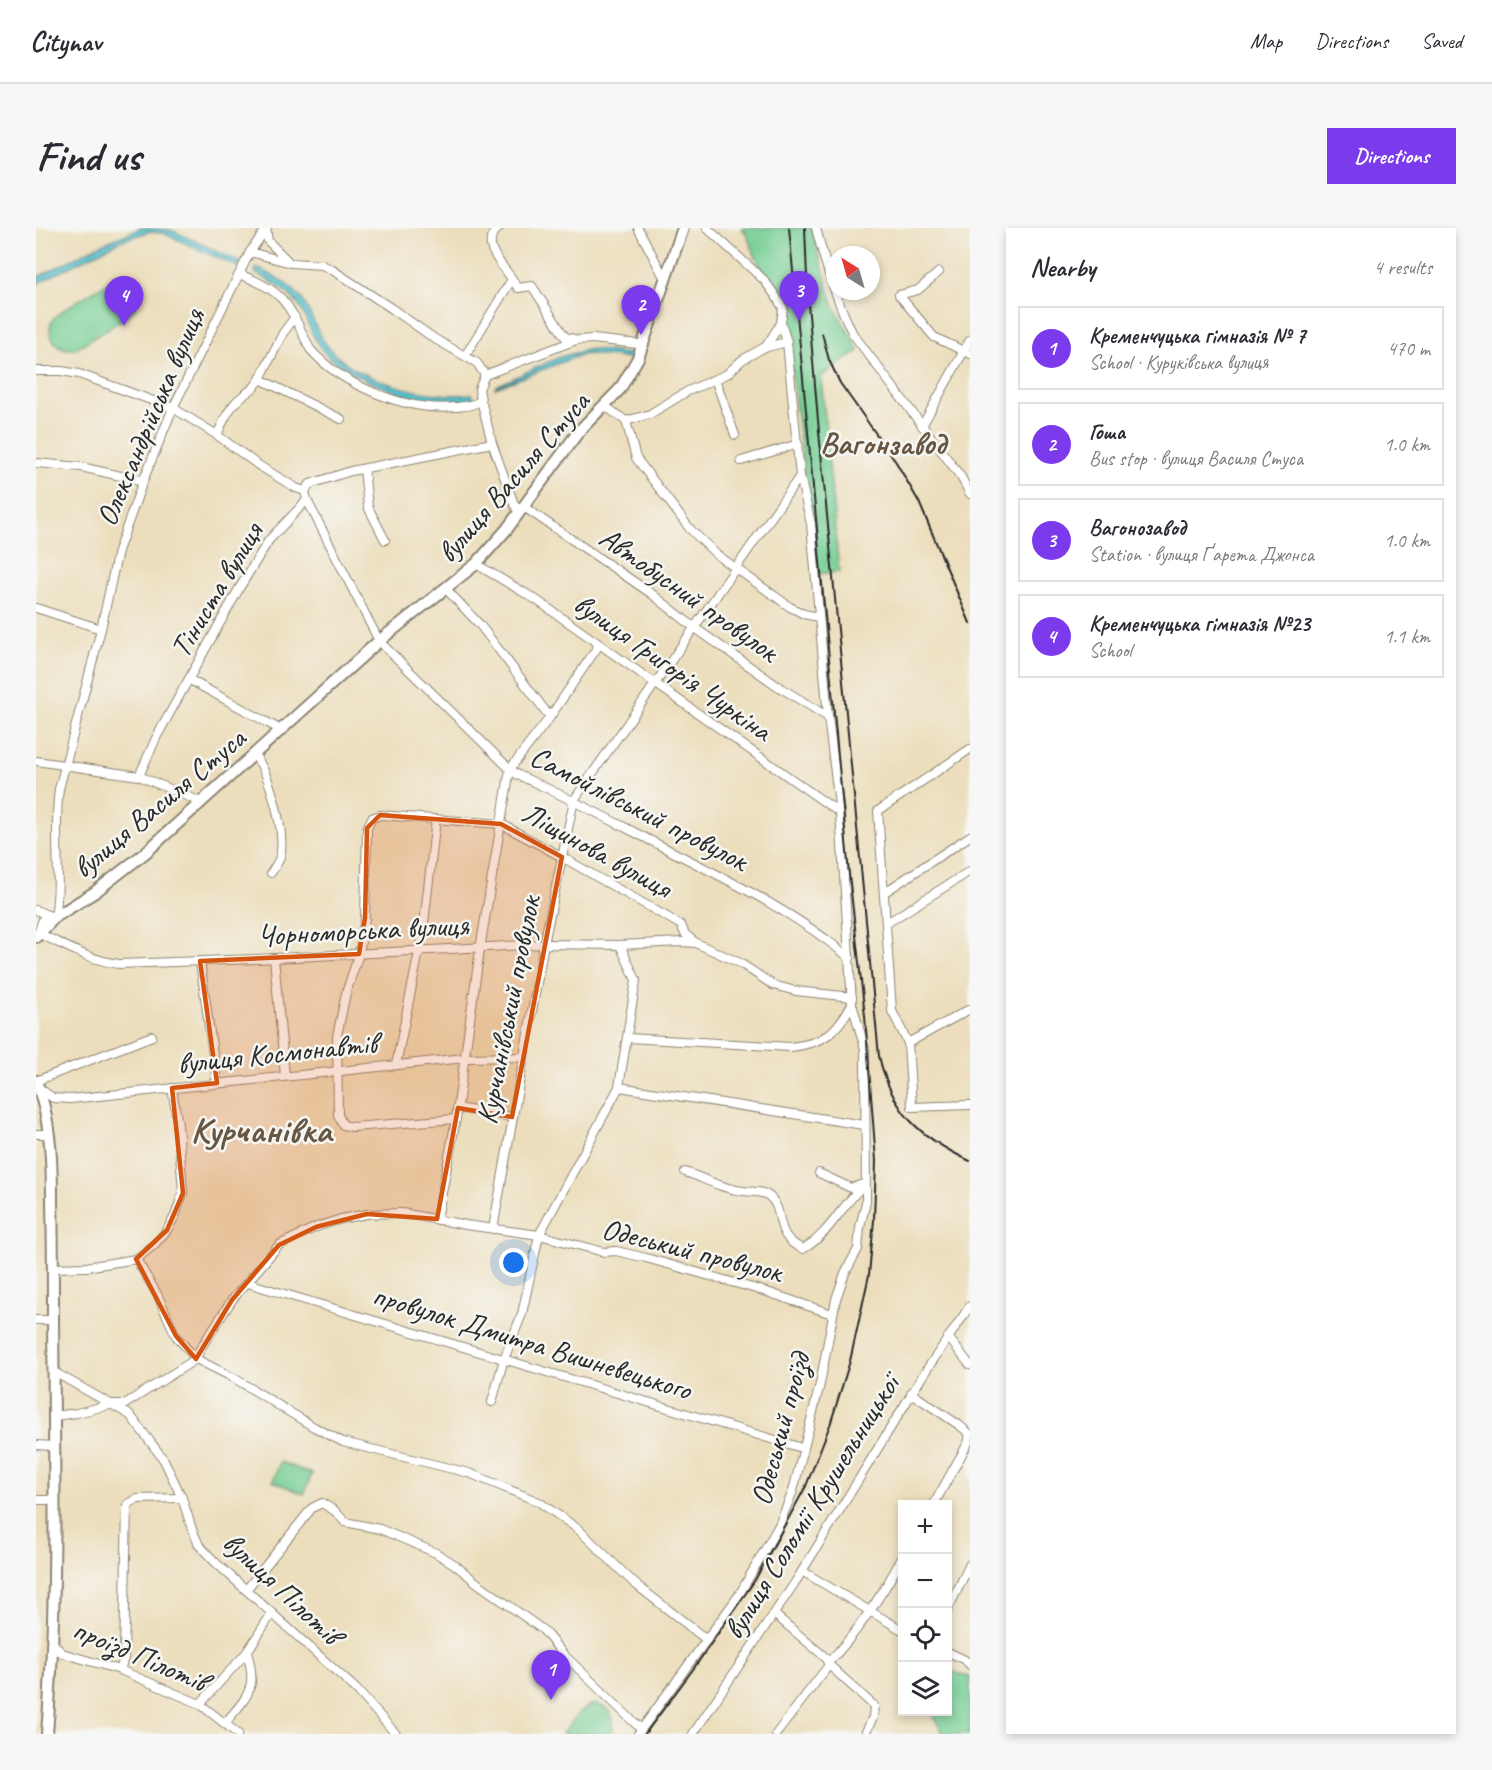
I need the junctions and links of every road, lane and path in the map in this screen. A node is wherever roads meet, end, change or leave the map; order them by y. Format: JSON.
{"nodes":[{"id":1,"x":266,"y":228,"type":"edge"},
{"id":2,"x":485,"y":228,"type":"edge"},
{"id":3,"x":499,"y":228,"type":"edge"},
{"id":4,"x":638,"y":228,"type":"edge"},
{"id":5,"x":684,"y":228,"type":"edge"},
{"id":6,"x":707,"y":228,"type":"edge"},
{"id":7,"x":816,"y":228,"type":"edge"},
{"id":8,"x":491,"y":236,"type":"junction"},
{"id":9,"x":250,"y":252,"type":"junction"},
{"id":10,"x":291,"y":263,"type":"junction"},
{"id":11,"x":939,"y":272,"type":"dead end"},
{"id":12,"x":239,"y":274,"type":"junction"},
{"id":13,"x":512,"y":279,"type":"junction"},
{"id":14,"x":665,"y":279,"type":"junction"},
{"id":15,"x":295,"y":317,"type":"junction"},
{"id":16,"x":781,"y":323,"type":"junction"},
{"id":17,"x":576,"y":340,"type":"junction"},
{"id":18,"x":970,"y":340,"type":"edge"},
{"id":19,"x":787,"y":342,"type":"junction"},
{"id":20,"x":642,"y":346,"type":"junction"},
{"id":21,"x":765,"y":348,"type":"junction"},
{"id":22,"x":968,"y":352,"type":"edge"},
{"id":23,"x":465,"y":356,"type":"junction"},
{"id":24,"x":36,"y":370,"type":"edge"},
{"id":25,"x":485,"y":375,"type":"junction"},
{"id":26,"x":260,"y":379,"type":"junction"},
{"id":27,"x":715,"y":379,"type":"junction"},
{"id":28,"x":481,"y":400,"type":"junction"},
{"id":29,"x":605,"y":406,"type":"junction"},
{"id":30,"x":173,"y":408,"type":"junction"},
{"id":31,"x":341,"y":418,"type":"dead end"},
{"id":32,"x":626,"y":421,"type":"junction"},
{"id":33,"x":922,"y":426,"type":"junction"},
{"id":34,"x":217,"y":435,"type":"junction"},
{"id":35,"x":735,"y":435,"type":"dead end"},
{"id":36,"x":492,"y":443,"type":"junction"},
{"id":37,"x":798,"y":444,"type":"junction"},
{"id":38,"x":741,"y":461,"type":"dead end"},
{"id":39,"x":36,"y":462,"type":"edge"},
{"id":40,"x":364,"y":469,"type":"junction"},
{"id":41,"x":800,"y":476,"type":"junction"},
{"id":42,"x":143,"y":481,"type":"junction"},
{"id":43,"x":305,"y":490,"type":"junction"},
{"id":44,"x":970,"y":494,"type":"edge"},
{"id":45,"x":307,"y":500,"type":"junction"},
{"id":46,"x":521,"y":510,"type":"junction"},
{"id":47,"x":385,"y":540,"type":"dead end"},
{"id":48,"x":476,"y":564,"type":"junction"},
{"id":49,"x":736,"y":568,"type":"junction"},
{"id":50,"x":446,"y":589,"type":"junction"},
{"id":51,"x":36,"y":608,"type":"edge"},
{"id":52,"x":818,"y":617,"type":"junction"},
{"id":53,"x":695,"y":628,"type":"junction"},
{"id":54,"x":101,"y":629,"type":"junction"},
{"id":55,"x":379,"y":641,"type":"junction"},
{"id":56,"x":599,"y":645,"type":"junction"},
{"id":57,"x":190,"y":680,"type":"junction"},
{"id":58,"x":656,"y":684,"type":"junction"},
{"id":59,"x":550,"y":717,"type":"junction"},
{"id":60,"x":828,"y":717,"type":"junction"},
{"id":61,"x":281,"y":730,"type":"junction"},
{"id":62,"x":970,"y":749,"type":"edge"},
{"id":63,"x":254,"y":755,"type":"junction"},
{"id":64,"x":36,"y":760,"type":"edge"},
{"id":65,"x":65,"y":764,"type":"junction"},
{"id":66,"x":510,"y":769,"type":"junction"},
{"id":67,"x":139,"y":776,"type":"junction"},
{"id":68,"x":574,"y":800,"type":"junction"},
{"id":69,"x":201,"y":802,"type":"junction"},
{"id":70,"x":840,"y":813,"type":"junction"},
{"id":71,"x":436,"y":819,"type":"junction"},
{"id":72,"x":501,"y":824,"type":"junction"},
{"id":73,"x":970,"y":836,"type":"edge"},
{"id":74,"x":562,"y":857,"type":"junction"},
{"id":75,"x":970,"y":871,"type":"edge"},
{"id":76,"x":271,"y":873,"type":"dead end"},
{"id":77,"x":885,"y":892,"type":"junction"},
{"id":78,"x":36,"y":910,"type":"edge"},
{"id":79,"x":50,"y":915,"type":"junction"},
{"id":80,"x":887,"y":923,"type":"junction"},
{"id":81,"x":37,"y":935,"type":"edge"},
{"id":82,"x":544,"y":944,"type":"junction"},
{"id":83,"x":696,"y":944,"type":"junction"},
{"id":84,"x":620,"y":945,"type":"junction"},
{"id":85,"x":480,"y":949,"type":"junction"},
{"id":86,"x":418,"y":951,"type":"junction"},
{"id":87,"x":359,"y":954,"type":"junction"},
{"id":88,"x":274,"y":958,"type":"junction"},
{"id":89,"x":850,"y":958,"type":"junction"},
{"id":90,"x":200,"y":961,"type":"junction"},
{"id":91,"x":852,"y":1000,"type":"junction"},
{"id":92,"x":970,"y":1009,"type":"edge"},
{"id":93,"x":152,"y":1036,"type":"dead end"},
{"id":94,"x":628,"y":1038,"type":"junction"},
{"id":95,"x":908,"y":1043,"type":"junction"},
{"id":96,"x":524,"y":1057,"type":"junction"},
{"id":97,"x":465,"y":1058,"type":"junction"},
{"id":98,"x":396,"y":1065,"type":"junction"},
{"id":99,"x":336,"y":1071,"type":"junction"},
{"id":100,"x":285,"y":1076,"type":"junction"},
{"id":101,"x":37,"y":1083,"type":"edge"},
{"id":102,"x":217,"y":1083,"type":"junction"},
{"id":103,"x":619,"y":1087,"type":"junction"},
{"id":104,"x":172,"y":1088,"type":"junction"},
{"id":105,"x":970,"y":1105,"type":"edge"},
{"id":106,"x":457,"y":1108,"type":"junction"},
{"id":107,"x":512,"y":1118,"type":"junction"},
{"id":108,"x":456,"y":1119,"type":"junction"},
{"id":109,"x":864,"y":1125,"type":"junction"},
{"id":110,"x":36,"y":1134,"type":"edge"},
{"id":111,"x":49,"y":1134,"type":"junction"},
{"id":112,"x":685,"y":1172,"type":"dead end"},
{"id":113,"x":819,"y":1173,"type":"dead end"},
{"id":114,"x":865,"y":1184,"type":"junction"},
{"id":115,"x":437,"y":1219,"type":"junction"},
{"id":116,"x":493,"y":1229,"type":"junction"},
{"id":117,"x":539,"y":1235,"type":"junction"},
{"id":118,"x":136,"y":1259,"type":"junction"},
{"id":119,"x":53,"y":1268,"type":"junction"},
{"id":120,"x":248,"y":1283,"type":"junction"},
{"id":121,"x":970,"y":1306,"type":"edge"},
{"id":122,"x":832,"y":1314,"type":"junction"},
{"id":123,"x":36,"y":1320,"type":"edge"},
{"id":124,"x":53,"y":1320,"type":"junction"},
{"id":125,"x":948,"y":1337,"type":"junction"},
{"id":126,"x":196,"y":1359,"type":"junction"},
{"id":127,"x":504,"y":1359,"type":"junction"},
{"id":128,"x":970,"y":1365,"type":"edge"},
{"id":129,"x":54,"y":1372,"type":"junction"},
{"id":130,"x":911,"y":1393,"type":"junction"},
{"id":131,"x":492,"y":1402,"type":"dead end"},
{"id":132,"x":113,"y":1404,"type":"junction"},
{"id":133,"x":54,"y":1416,"type":"junction"},
{"id":134,"x":36,"y":1445,"type":"edge"},
{"id":135,"x":54,"y":1446,"type":"junction"},
{"id":136,"x":802,"y":1448,"type":"junction"},
{"id":137,"x":182,"y":1498,"type":"junction"},
{"id":138,"x":36,"y":1500,"type":"edge"},
{"id":139,"x":54,"y":1500,"type":"junction"},
{"id":140,"x":936,"y":1500,"type":"edge"},
{"id":141,"x":970,"y":1564,"type":"edge"},
{"id":142,"x":898,"y":1566,"type":"edge"},
{"id":143,"x":802,"y":1571,"type":"junction"},
{"id":144,"x":246,"y":1590,"type":"junction"},
{"id":145,"x":948,"y":1608,"type":"edge"},
{"id":146,"x":870,"y":1611,"type":"junction"},
{"id":147,"x":272,"y":1613,"type":"junction"},
{"id":148,"x":774,"y":1614,"type":"junction"},
{"id":149,"x":898,"y":1627,"type":"edge"},
{"id":150,"x":706,"y":1640,"type":"junction"},
{"id":151,"x":52,"y":1642,"type":"junction"},
{"id":152,"x":247,"y":1653,"type":"junction"},
{"id":153,"x":952,"y":1654,"type":"edge"},
{"id":154,"x":969,"y":1660,"type":"edge"},
{"id":155,"x":829,"y":1664,"type":"junction"},
{"id":156,"x":120,"y":1670,"type":"junction"},
{"id":157,"x":200,"y":1704,"type":"junction"},
{"id":158,"x":225,"y":1723,"type":"junction"},
{"id":159,"x":639,"y":1731,"type":"edge"},
{"id":160,"x":47,"y":1734,"type":"edge"},
{"id":161,"x":238,"y":1734,"type":"edge"},
{"id":162,"x":396,"y":1734,"type":"edge"},
{"id":163,"x":693,"y":1734,"type":"edge"},
{"id":164,"x":776,"y":1734,"type":"edge"},
{"id":165,"x":865,"y":1734,"type":"edge"}],
"edges":[{"from":1,"to":9,"type":"street","name":"Олександрійська вулиця"},
{"from":1,"to":10,"type":"street"},
{"from":2,"to":8,"type":"street"},
{"from":3,"to":8,"type":"street"},
{"from":4,"to":14,"type":"street"},
{"from":5,"to":14,"type":"main road","name":"вулиця Василя Стуса"},
{"from":6,"to":16,"type":"street","name":"Одеський проїзд"},
{"from":7,"to":33,"type":"street"},
{"from":8,"to":13,"type":"street"},
{"from":9,"to":10,"type":"street"},
{"from":9,"to":12,"type":"street","name":"Олександрійська вулиця"},
{"from":10,"to":23,"type":"street"},
{"from":11,"to":22,"type":"street"},
{"from":12,"to":15,"type":"street"},
{"from":12,"to":30,"type":"street","name":"Олександрійська вулиця"},
{"from":13,"to":17,"type":"street"},
{"from":13,"to":23,"type":"street"},
{"from":14,"to":20,"type":"main road","name":"вулиця Василя Стуса"},
{"from":15,"to":26,"type":"street"},
{"from":15,"to":28,"type":"street"},
{"from":16,"to":19,"type":"street","name":"Одеський проїзд"},
{"from":16,"to":21,"type":"street"},
{"from":17,"to":20,"type":"street"},
{"from":17,"to":25,"type":"street"},
{"from":18,"to":22,"type":"street"},
{"from":19,"to":21,"type":"street"},
{"from":19,"to":37,"type":"street","name":"Одеський проїзд"},
{"from":20,"to":29,"type":"main road","name":"вулиця Василя Стуса"},
{"from":21,"to":27,"type":"street"},
{"from":22,"to":33,"type":"street"},
{"from":23,"to":25,"type":"street"},
{"from":24,"to":30,"type":"street"},
{"from":25,"to":28,"type":"street"},
{"from":26,"to":31,"type":"street"},
{"from":26,"to":34,"type":"street"},
{"from":27,"to":32,"type":"street"},
{"from":27,"to":35,"type":"street"},
{"from":28,"to":36,"type":"street"},
{"from":29,"to":32,"type":"street"},
{"from":29,"to":46,"type":"main road","name":"вулиця Василя Стуса"},
{"from":30,"to":34,"type":"street"},
{"from":30,"to":42,"type":"street","name":"Олександрійська вулиця"},
{"from":32,"to":49,"type":"street"},
{"from":33,"to":44,"type":"street"},
{"from":34,"to":43,"type":"street"},
{"from":36,"to":40,"type":"street"},
{"from":36,"to":46,"type":"street"},
{"from":37,"to":38,"type":"street"},
{"from":37,"to":41,"type":"street","name":"Одеський проїзд"},
{"from":39,"to":42,"type":"street"},
{"from":40,"to":43,"type":"street"},
{"from":40,"to":47,"type":"street"},
{"from":41,"to":49,"type":"street"},
{"from":41,"to":52,"type":"street","name":"Одеський проїзд"},
{"from":42,"to":54,"type":"street","name":"Олександрійська вулиця"},
{"from":43,"to":45,"type":"street"},
{"from":45,"to":55,"type":"street","name":"Самойлівський провулок"},
{"from":45,"to":57,"type":"street","name":"Тіниста вулиця"},
{"from":46,"to":48,"type":"main road","name":"вулиця Василя Стуса"},
{"from":46,"to":53,"type":"street","name":"Автобусний провулок"},
{"from":48,"to":50,"type":"main road","name":"вулиця Василя Стуса"},
{"from":48,"to":56,"type":"street","name":"вулиця Григорія Чуркіна"},
{"from":49,"to":52,"type":"street"},
{"from":49,"to":53,"type":"street"},
{"from":50,"to":55,"type":"main road","name":"вулиця Василя Стуса"},
{"from":50,"to":59,"type":"street"},
{"from":51,"to":54,"type":"street"},
{"from":52,"to":60,"type":"street","name":"Одеський проїзд"},
{"from":53,"to":58,"type":"street"},
{"from":53,"to":60,"type":"street","name":"Автобусний провулок"},
{"from":54,"to":65,"type":"street","name":"Олександрійська вулиця"},
{"from":55,"to":61,"type":"main road","name":"вулиця Василя Стуса"},
{"from":55,"to":66,"type":"street","name":"Самойлівський провулок"},
{"from":56,"to":58,"type":"street","name":"вулиця Григорія Чуркіна"},
{"from":56,"to":59,"type":"street"},
{"from":57,"to":61,"type":"street","name":"вулиця Василя Стуса"},
{"from":57,"to":67,"type":"street","name":"Тіниста вулиця"},
{"from":58,"to":68,"type":"street"},
{"from":58,"to":70,"type":"street","name":"вулиця Григорія Чуркіна"},
{"from":59,"to":66,"type":"street"},
{"from":60,"to":70,"type":"street","name":"Одеський проїзд"},
{"from":61,"to":63,"type":"main road","name":"вулиця Василя Стуса"},
{"from":62,"to":77,"type":"street"},
{"from":63,"to":69,"type":"main road","name":"вулиця Василя Стуса"},
{"from":63,"to":76,"type":"street"},
{"from":64,"to":65,"type":"street"},
{"from":65,"to":67,"type":"street"},
{"from":65,"to":79,"type":"street","name":"Олександрійська вулиця"},
{"from":66,"to":68,"type":"street","name":"Самойлівський провулок"},
{"from":66,"to":72,"type":"street"},
{"from":67,"to":69,"type":"street"},
{"from":68,"to":74,"type":"street","name":"Курчанівський провулок"},
{"from":68,"to":89,"type":"street","name":"Самойлівський провулок"},
{"from":69,"to":79,"type":"main road","name":"вулиця Василя Стуса"},
{"from":70,"to":89,"type":"street","name":"Одеський проїзд"},
{"from":71,"to":72,"type":"street","name":"Ліщинова вулиця"},
{"from":71,"to":86,"type":"street"},
{"from":71,"to":87,"type":"street","name":"Ліщинова вулиця"},
{"from":72,"to":74,"type":"street","name":"Ліщинова вулиця"},
{"from":72,"to":85,"type":"street"},
{"from":73,"to":77,"type":"street"},
{"from":74,"to":82,"type":"street","name":"Курчанівський провулок"},
{"from":74,"to":83,"type":"street","name":"Ліщинова вулиця"},
{"from":75,"to":80,"type":"street"},
{"from":77,"to":80,"type":"street"},
{"from":78,"to":79,"type":"street"},
{"from":79,"to":81,"type":"main road","name":"вулиця Василя Стуса"},
{"from":80,"to":95,"type":"street"},
{"from":81,"to":90,"type":"street","name":"Чорноморська вулиця"},
{"from":82,"to":84,"type":"street","name":"Чорноморська вулиця"},
{"from":82,"to":85,"type":"street","name":"Чорноморська вулиця"},
{"from":82,"to":96,"type":"street","name":"Курчанівський провулок"},
{"from":83,"to":84,"type":"street","name":"Чорноморська вулиця"},
{"from":83,"to":91,"type":"street","name":"Ліщинова вулиця"},
{"from":84,"to":94,"type":"street"},
{"from":85,"to":86,"type":"street","name":"Чорноморська вулиця"},
{"from":85,"to":97,"type":"street"},
{"from":86,"to":87,"type":"street","name":"Чорноморська вулиця"},
{"from":86,"to":98,"type":"street"},
{"from":87,"to":88,"type":"street","name":"Чорноморська вулиця"},
{"from":87,"to":99,"type":"street","name":"Ліщинова вулиця"},
{"from":88,"to":90,"type":"street","name":"Чорноморська вулиця"},
{"from":88,"to":100,"type":"street"},
{"from":89,"to":91,"type":"street","name":"Одеський проїзд"},
{"from":90,"to":102,"type":"street"},
{"from":91,"to":94,"type":"street"},
{"from":91,"to":109,"type":"street","name":"Одеський проїзд"},
{"from":92,"to":95,"type":"street"},
{"from":93,"to":101,"type":"street"},
{"from":94,"to":103,"type":"street"},
{"from":95,"to":105,"type":"street"},
{"from":96,"to":97,"type":"street","name":"вулиця Космонавтів"},
{"from":96,"to":107,"type":"street","name":"Курчанівський провулок"},
{"from":97,"to":98,"type":"street","name":"вулиця Космонавтів"},
{"from":97,"to":106,"type":"street"},
{"from":98,"to":99,"type":"street","name":"вулиця Космонавтів"},
{"from":99,"to":100,"type":"street","name":"вулиця Космонавтів"},
{"from":99,"to":108,"type":"street","name":"Ліщинова вулиця"},
{"from":100,"to":102,"type":"street","name":"вулиця Космонавтів"},
{"from":101,"to":104,"type":"street","name":"вулиця Космонавтів"},
{"from":101,"to":111,"type":"main road"},
{"from":102,"to":104,"type":"street","name":"вулиця Космонавтів"},
{"from":103,"to":109,"type":"street"},
{"from":103,"to":117,"type":"street"},
{"from":104,"to":118,"type":"street"},
{"from":106,"to":107,"type":"street"},
{"from":106,"to":108,"type":"street"},
{"from":107,"to":116,"type":"street","name":"Курчанівський провулок"},
{"from":108,"to":115,"type":"street"},
{"from":109,"to":114,"type":"street","name":"Одеський проїзд"},
{"from":110,"to":111,"type":"street"},
{"from":111,"to":119,"type":"main road"},
{"from":112,"to":114,"type":"street"},
{"from":113,"to":114,"type":"street"},
{"from":114,"to":122,"type":"street","name":"Одеський проїзд"},
{"from":115,"to":116,"type":"street","name":"Одеський провулок"},
{"from":115,"to":120,"type":"street","name":"Одеський провулок"},
{"from":116,"to":117,"type":"street","name":"Одеський провулок"},
{"from":117,"to":122,"type":"street","name":"Одеський провулок"},
{"from":117,"to":127,"type":"street"},
{"from":118,"to":119,"type":"street"},
{"from":118,"to":126,"type":"street"},
{"from":119,"to":124,"type":"main road"},
{"from":120,"to":126,"type":"street","name":"Одеський провулок"},
{"from":120,"to":127,"type":"street","name":"провулок Дмитра Вишневецького"},
{"from":121,"to":125,"type":"street","name":"вулиця Соломії Крушельницької"},
{"from":122,"to":136,"type":"street","name":"Одеський проїзд"},
{"from":123,"to":124,"type":"street"},
{"from":124,"to":129,"type":"main road"},
{"from":125,"to":128,"type":"street"},
{"from":125,"to":130,"type":"street","name":"вулиця Соломії Крушельницької"},
{"from":126,"to":132,"type":"street"},
{"from":126,"to":150,"type":"street"},
{"from":127,"to":131,"type":"street"},
{"from":127,"to":136,"type":"street","name":"провулок Дмитра Вишневецького"},
{"from":129,"to":132,"type":"street","name":"вулиця Пілотів"},
{"from":129,"to":133,"type":"main road"},
{"from":130,"to":140,"type":"street"},
{"from":130,"to":143,"type":"street","name":"вулиця Соломії Крушельницької"},
{"from":132,"to":133,"type":"street"},
{"from":132,"to":137,"type":"street","name":"вулиця Пілотів"},
{"from":133,"to":135,"type":"main road"},
{"from":134,"to":135,"type":"street"},
{"from":135,"to":139,"type":"main road"},
{"from":136,"to":150,"type":"street","name":"Одеський проїзд"},
{"from":137,"to":144,"type":"street","name":"вулиця Пілотів"},
{"from":137,"to":156,"type":"street"},
{"from":138,"to":139,"type":"street"},
{"from":139,"to":151,"type":"main road"},
{"from":141,"to":145,"type":"street"},
{"from":142,"to":146,"type":"street"},
{"from":143,"to":146,"type":"street"},
{"from":143,"to":148,"type":"street","name":"вулиця Соломії Крушельницької"},
{"from":144,"to":147,"type":"street","name":"вулиця Пілотів"},
{"from":144,"to":159,"type":"street"},
{"from":146,"to":149,"type":"street"},
{"from":146,"to":155,"type":"street"},
{"from":147,"to":152,"type":"street"},
{"from":147,"to":162,"type":"street","name":"вулиця Пілотів"},
{"from":148,"to":155,"type":"street"},
{"from":148,"to":163,"type":"street","name":"вулиця Соломії Крушельницької"},
{"from":150,"to":159,"type":"street","name":"Одеський проїзд"},
{"from":151,"to":156,"type":"street","name":"проїзд Пілотів"},
{"from":151,"to":160,"type":"main road"},
{"from":152,"to":157,"type":"street"},
{"from":152,"to":158,"type":"street"},
{"from":153,"to":154,"type":"street"},
{"from":155,"to":164,"type":"street"},
{"from":155,"to":165,"type":"street"},
{"from":156,"to":157,"type":"street","name":"проїзд Пілотів"},
{"from":157,"to":158,"type":"street","name":"проїзд Пілотів"},
{"from":158,"to":161,"type":"street","name":"проїзд Пілотів"}]}
